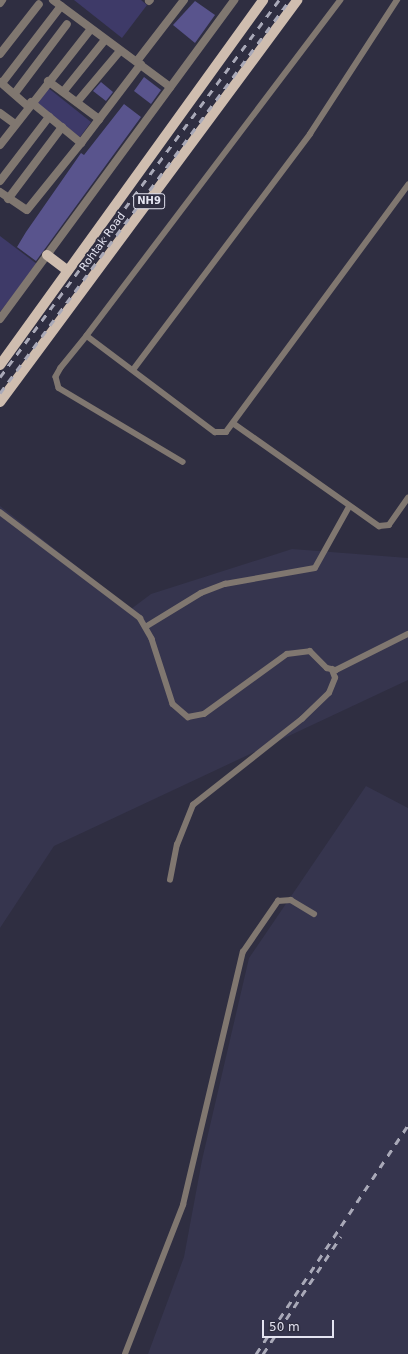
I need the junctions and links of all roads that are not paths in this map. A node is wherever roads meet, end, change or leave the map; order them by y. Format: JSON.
{"nodes":[{"id":1,"x":2,"y":0,"type":"edge"},
{"id":2,"x":53,"y":0,"type":"edge"},
{"id":3,"x":184,"y":0,"type":"edge"},
{"id":4,"x":234,"y":0,"type":"edge"},
{"id":5,"x":263,"y":0,"type":"edge"},
{"id":6,"x":297,"y":0,"type":"edge"},
{"id":7,"x":341,"y":0,"type":"edge"},
{"id":8,"x":397,"y":0,"type":"edge"},
{"id":9,"x":0,"y":3,"type":"edge"},
{"id":10,"x":39,"y":4,"type":"dead end"},
{"id":11,"x":61,"y":6,"type":"junction"},
{"id":12,"x":67,"y":24,"type":"dead end"},
{"id":13,"x":91,"y":29,"type":"junction"},
{"id":14,"x":105,"y":40,"type":"junction"},
{"id":15,"x":120,"y":51,"type":"junction"},
{"id":16,"x":0,"y":54,"type":"edge"},
{"id":17,"x":139,"y":63,"type":"junction"},
{"id":18,"x":48,"y":81,"type":"junction"},
{"id":19,"x":1,"y":83,"type":"edge"},
{"id":20,"x":170,"y":87,"type":"junction"},
{"id":21,"x":63,"y":92,"type":"junction"},
{"id":22,"x":14,"y":93,"type":"junction"},
{"id":23,"x":77,"y":102,"type":"junction"},
{"id":24,"x":30,"y":104,"type":"junction"},
{"id":25,"x":1,"y":116,"type":"edge"},
{"id":26,"x":49,"y":117,"type":"junction"},
{"id":27,"x":99,"y":119,"type":"junction"},
{"id":28,"x":15,"y":124,"type":"junction"},
{"id":29,"x":62,"y":127,"type":"junction"},
{"id":30,"x":81,"y":143,"type":"junction"},
{"id":31,"x":0,"y":145,"type":"edge"},
{"id":32,"x":0,"y":182,"type":"edge"},
{"id":33,"x":408,"y":185,"type":"edge"},
{"id":34,"x":0,"y":192,"type":"edge"},
{"id":35,"x":8,"y":199,"type":"junction"},
{"id":36,"x":47,"y":255,"type":"junction"},
{"id":37,"x":68,"y":271,"type":"junction"},
{"id":38,"x":0,"y":319,"type":"edge"},
{"id":39,"x":87,"y":336,"type":"junction"},
{"id":40,"x":0,"y":365,"type":"edge"},
{"id":41,"x":133,"y":370,"type":"junction"},
{"id":42,"x":0,"y":402,"type":"edge"},
{"id":43,"x":233,"y":423,"type":"junction"},
{"id":44,"x":183,"y":462,"type":"dead end"},
{"id":45,"x":408,"y":498,"type":"edge"},
{"id":46,"x":349,"y":507,"type":"junction"},
{"id":47,"x":0,"y":512,"type":"edge"},
{"id":48,"x":147,"y":626,"type":"junction"},
{"id":49,"x":408,"y":634,"type":"edge"},
{"id":50,"x":332,"y":670,"type":"junction"},
{"id":51,"x":170,"y":880,"type":"dead end"},
{"id":52,"x":314,"y":914,"type":"dead end"},
{"id":53,"x":125,"y":1354,"type":"edge"}],
"edges":[{"from":1,"to":9,"type":"street"},
{"from":2,"to":11,"type":"street"},
{"from":3,"to":17,"type":"street"},
{"from":4,"to":20,"type":"street"},
{"from":5,"to":37,"type":"main road","name":"Rohtak Road","number":"NH9"},
{"from":6,"to":42,"type":"main road","name":"Rohtak Road","number":"NH9"},
{"from":7,"to":39,"type":"lane"},
{"from":8,"to":41,"type":"lane"},
{"from":10,"to":16,"type":"street"},
{"from":11,"to":13,"type":"street"},
{"from":11,"to":19,"type":"street"},
{"from":12,"to":22,"type":"street"},
{"from":13,"to":14,"type":"street"},
{"from":13,"to":18,"type":"street"},
{"from":14,"to":15,"type":"street"},
{"from":14,"to":21,"type":"street"},
{"from":15,"to":17,"type":"street"},
{"from":15,"to":23,"type":"street"},
{"from":17,"to":20,"type":"street"},
{"from":17,"to":27,"type":"street"},
{"from":18,"to":21,"type":"street"},
{"from":18,"to":24,"type":"street"},
{"from":19,"to":22,"type":"street"},
{"from":20,"to":36,"type":"street"},
{"from":21,"to":23,"type":"street"},
{"from":22,"to":24,"type":"street"},
{"from":23,"to":27,"type":"street"},
{"from":24,"to":26,"type":"street"},
{"from":24,"to":28,"type":"street"},
{"from":25,"to":28,"type":"street"},
{"from":26,"to":29,"type":"street"},
{"from":26,"to":32,"type":"street"},
{"from":27,"to":30,"type":"street"},
{"from":28,"to":31,"type":"street"},
{"from":29,"to":30,"type":"street"},
{"from":29,"to":35,"type":"street"},
{"from":30,"to":35,"type":"street"},
{"from":33,"to":43,"type":"lane"},
{"from":34,"to":35,"type":"street"},
{"from":36,"to":37,"type":"main road"},
{"from":36,"to":38,"type":"street"},
{"from":37,"to":40,"type":"main road","name":"Rohtak Road","number":"NH9"},
{"from":39,"to":41,"type":"lane"},
{"from":39,"to":44,"type":"lane"},
{"from":41,"to":43,"type":"lane"},
{"from":43,"to":46,"type":"lane"},
{"from":45,"to":46,"type":"lane"},
{"from":46,"to":48,"type":"lane"},
{"from":47,"to":48,"type":"lane"},
{"from":48,"to":50,"type":"lane"},
{"from":49,"to":50,"type":"lane"},
{"from":50,"to":51,"type":"lane"},
{"from":52,"to":53,"type":"lane"}]}
